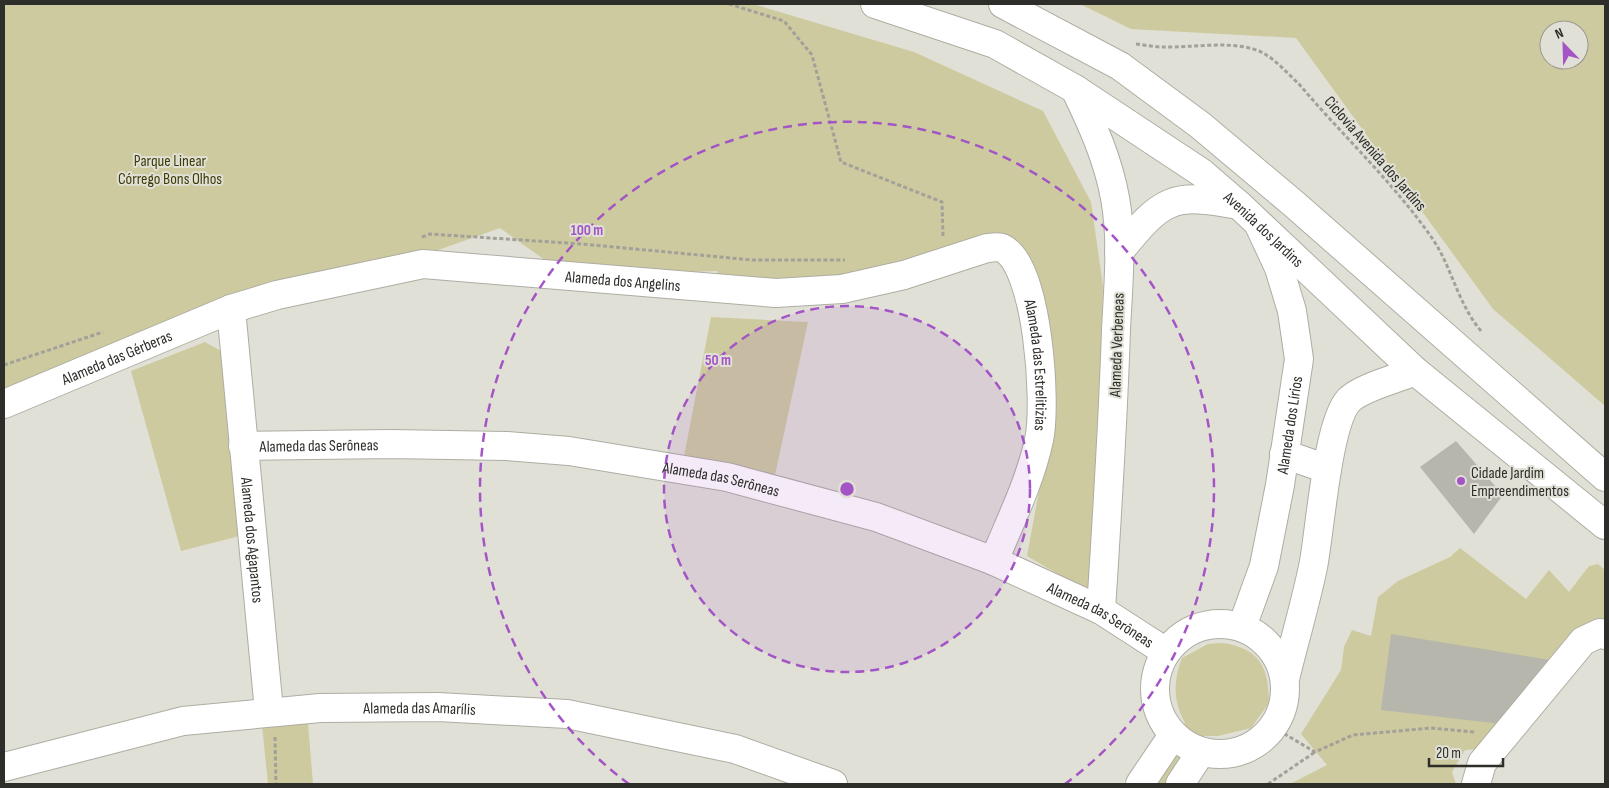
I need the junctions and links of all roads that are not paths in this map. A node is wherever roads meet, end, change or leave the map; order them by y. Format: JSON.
{"nodes":[{"id":1,"x":875,"y":4,"type":"edge"},
{"id":2,"x":1006,"y":5,"type":"edge"},
{"id":3,"x":995,"y":44,"type":"junction"},
{"id":4,"x":1076,"y":88,"type":"junction"},
{"id":5,"x":1239,"y":205,"type":"junction"},
{"id":6,"x":1259,"y":225,"type":"junction"},
{"id":7,"x":1119,"y":252,"type":"junction"},
{"id":8,"x":1012,"y":256,"type":"joint"},
{"id":9,"x":231,"y":310,"type":"junction"},
{"id":10,"x":1415,"y":371,"type":"junction"},
{"id":11,"x":4,"y":404,"type":"edge"},
{"id":12,"x":243,"y":446,"type":"junction"},
{"id":13,"x":1284,"y":454,"type":"junction"},
{"id":14,"x":1327,"y":469,"type":"junction"},
{"id":15,"x":1605,"y":477,"type":"edge"},
{"id":16,"x":1605,"y":525,"type":"edge"},
{"id":17,"x":994,"y":561,"type":"junction"},
{"id":18,"x":1101,"y":610,"type":"junction"},
{"id":19,"x":1242,"y":628,"type":"junction"},
{"id":20,"x":1605,"y":635,"type":"edge"},
{"id":21,"x":1166,"y":652,"type":"junction"},
{"id":22,"x":1285,"y":678,"type":"junction"},
{"id":23,"x":273,"y":722,"type":"junction"},
{"id":24,"x":1173,"y":735,"type":"junction"},
{"id":25,"x":1200,"y":752,"type":"junction"},
{"id":26,"x":4,"y":767,"type":"edge"},
{"id":27,"x":832,"y":784,"type":"edge"},
{"id":28,"x":1140,"y":784,"type":"edge"},
{"id":29,"x":1180,"y":784,"type":"edge"},
{"id":30,"x":1476,"y":784,"type":"edge"}],
"edges":[{"from":1,"to":3,"type":"street","name":"Avenida dos Jardins"},
{"from":2,"to":3,"type":"street"},
{"from":2,"to":15,"type":"street"},
{"from":3,"to":4,"type":"street","name":"Avenida dos Jardins"},
{"from":4,"to":5,"type":"street","name":"Avenida dos Jardins"},
{"from":4,"to":7,"type":"street","name":"Alameda Verbeneas"},
{"from":5,"to":6,"type":"street","name":"Avenida dos Jardins"},
{"from":5,"to":7,"type":"street"},
{"from":6,"to":10,"type":"street","name":"Avenida dos Jardins"},
{"from":6,"to":13,"type":"street","name":"Alameda dos Lírios"},
{"from":7,"to":18,"type":"street","name":"Alameda Verbeneas"},
{"from":8,"to":9,"type":"street","name":"Alameda dos Angelins"},
{"from":8,"to":17,"type":"street","name":"Alameda das Estrelitizias"},
{"from":9,"to":11,"type":"street","name":"Alameda das Gérberas"},
{"from":9,"to":12,"type":"street","name":"Alameda dos Agapantos"},
{"from":10,"to":14,"type":"street"},
{"from":10,"to":16,"type":"street","name":"Avenida dos Jardins"},
{"from":12,"to":17,"type":"street","name":"Alameda das Serôneas"},
{"from":12,"to":23,"type":"street","name":"Alameda dos Agapantos"},
{"from":13,"to":14,"type":"street"},
{"from":13,"to":19,"type":"street","name":"Alameda dos Lírios"},
{"from":14,"to":22,"type":"street"},
{"from":17,"to":18,"type":"street","name":"Alameda das Serôneas"},
{"from":18,"to":21,"type":"street","name":"Alameda das Serôneas"},
{"from":19,"to":21,"type":"street"},
{"from":19,"to":22,"type":"street"},
{"from":20,"to":30,"type":"street"},
{"from":21,"to":24,"type":"street"},
{"from":22,"to":25,"type":"street"},
{"from":23,"to":26,"type":"street","name":"Alameda das Amarílis"},
{"from":23,"to":27,"type":"street","name":"Alameda das Amarílis"},
{"from":24,"to":25,"type":"street"},
{"from":24,"to":28,"type":"street"},
{"from":25,"to":29,"type":"street"}]}
